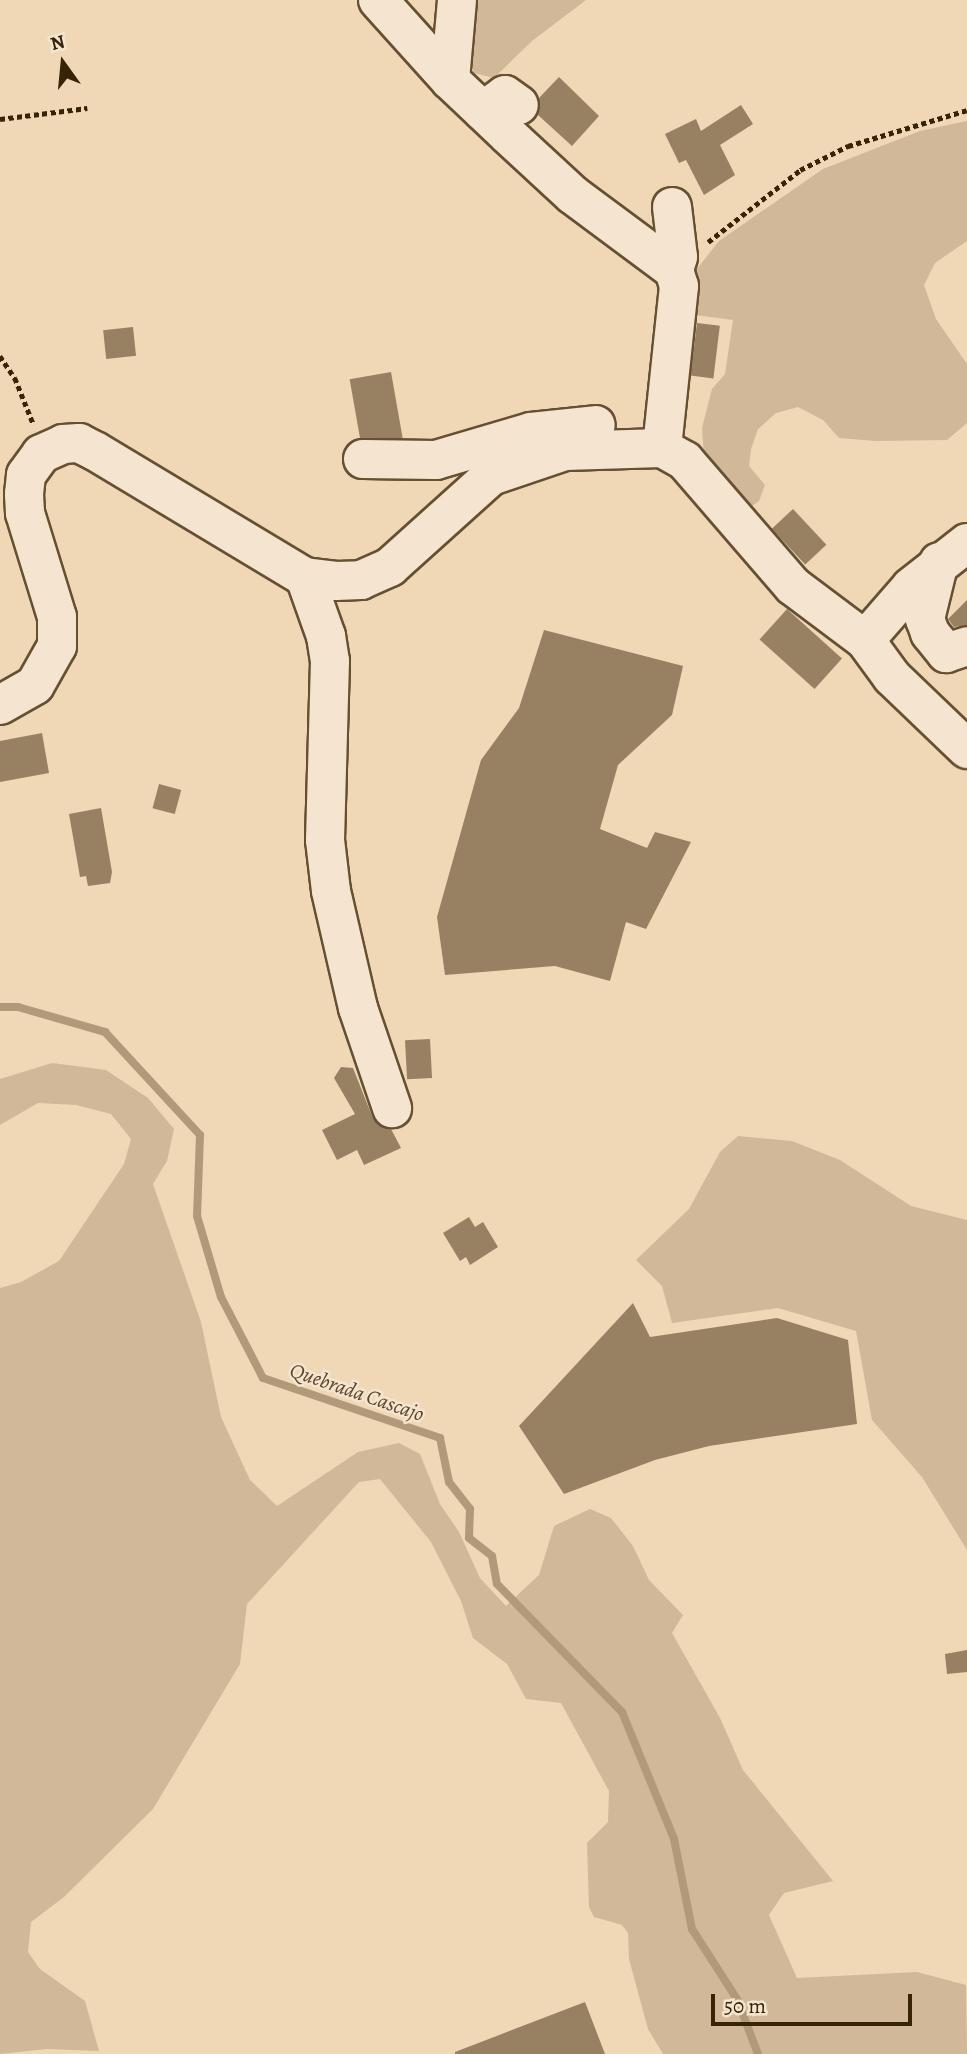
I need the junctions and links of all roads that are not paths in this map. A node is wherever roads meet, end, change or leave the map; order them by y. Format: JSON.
{"nodes":[{"id":1,"x":378,"y":0,"type":"edge"},
{"id":2,"x":457,"y":0,"type":"edge"},
{"id":3,"x":450,"y":80,"type":"junction"},
{"id":4,"x":672,"y":207,"type":"dead end"},
{"id":5,"x":675,"y":273,"type":"junction"},
{"id":6,"x":664,"y":434,"type":"junction"},
{"id":7,"x":363,"y":459,"type":"dead end"},
{"id":8,"x":953,"y":553,"type":"edge"},
{"id":9,"x":305,"y":577,"type":"junction"},
{"id":10,"x":864,"y":640,"type":"junction"},
{"id":11,"x":967,"y":646,"type":"edge"},
{"id":12,"x":0,"y":705,"type":"edge"},
{"id":13,"x":967,"y":749,"type":"edge"},
{"id":14,"x":392,"y":1108,"type":"dead end"}],
"edges":[{"from":1,"to":3,"type":"street"},
{"from":2,"to":3,"type":"street"},
{"from":3,"to":5,"type":"street"},
{"from":4,"to":5,"type":"street"},
{"from":5,"to":6,"type":"street"},
{"from":6,"to":7,"type":"street"},
{"from":6,"to":9,"type":"street"},
{"from":6,"to":10,"type":"street"},
{"from":8,"to":10,"type":"street"},
{"from":8,"to":11,"type":"street"},
{"from":9,"to":12,"type":"street"},
{"from":9,"to":14,"type":"street"},
{"from":10,"to":13,"type":"street"}]}
